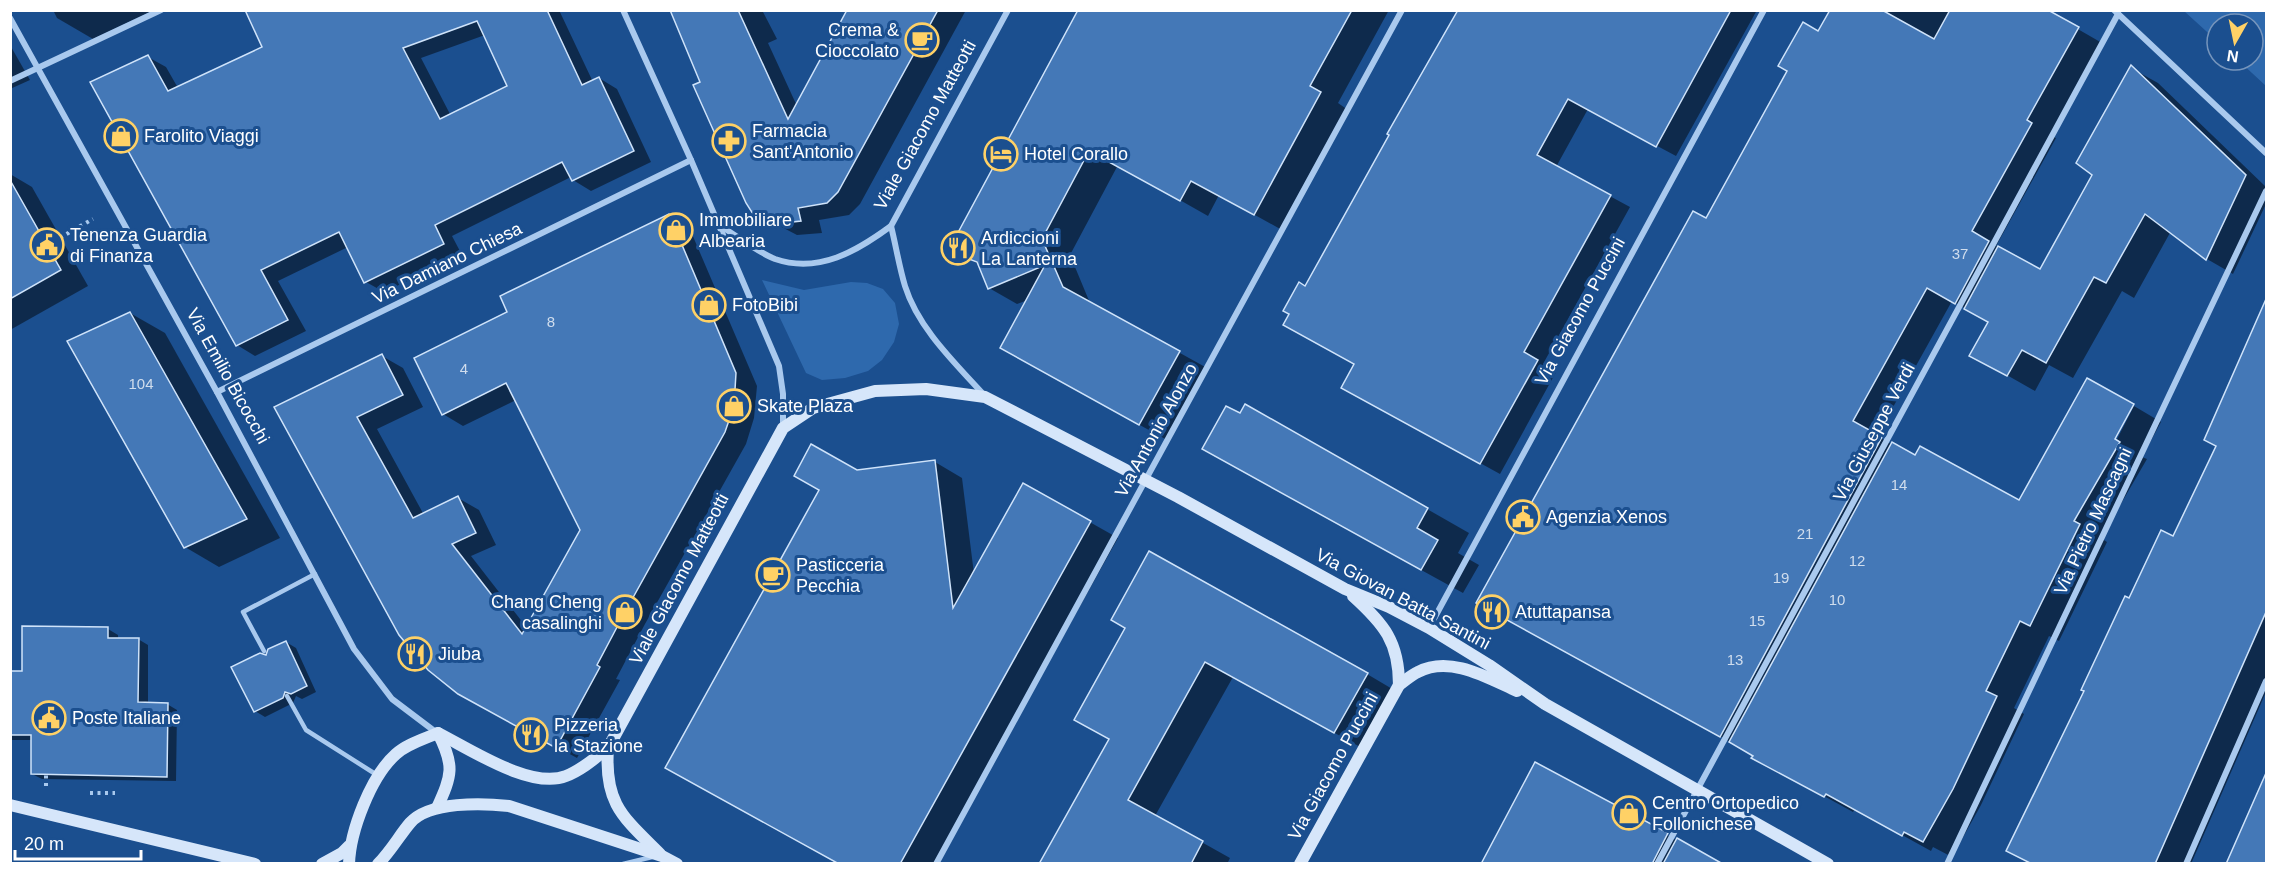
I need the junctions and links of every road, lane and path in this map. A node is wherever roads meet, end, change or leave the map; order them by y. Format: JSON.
{"nodes":[{"id":1,"x":161,"y":10,"type":"edge"},
{"id":2,"x":623,"y":10,"type":"edge"},
{"id":3,"x":1008,"y":10,"type":"edge"},
{"id":4,"x":1402,"y":10,"type":"edge"},
{"id":5,"x":1764,"y":10,"type":"edge"},
{"id":6,"x":2116,"y":12,"type":"edge"},
{"id":7,"x":10,"y":18,"type":"edge"},
{"id":8,"x":39,"y":68,"type":"junction"},
{"id":9,"x":10,"y":81,"type":"edge"},
{"id":10,"x":2266,"y":153,"type":"edge"},
{"id":11,"x":691,"y":160,"type":"junction"},
{"id":12,"x":2266,"y":191,"type":"edge"},
{"id":13,"x":115,"y":208,"type":"junction"},
{"id":14,"x":718,"y":224,"type":"junction"},
{"id":15,"x":891,"y":226,"type":"junction"},
{"id":16,"x":47,"y":245,"type":"dead end"},
{"id":17,"x":217,"y":392,"type":"junction"},
{"id":18,"x":985,"y":397,"type":"junction"},
{"id":19,"x":783,"y":428,"type":"junction"},
{"id":20,"x":1145,"y":480,"type":"junction"},
{"id":21,"x":315,"y":574,"type":"junction"},
{"id":22,"x":1345,"y":589,"type":"junction"},
{"id":23,"x":1429,"y":628,"type":"junction"},
{"id":24,"x":264,"y":651,"type":"dead end"},
{"id":25,"x":2266,"y":681,"type":"edge"},
{"id":26,"x":1399,"y":685,"type":"junction"},
{"id":27,"x":288,"y":696,"type":"dead end"},
{"id":28,"x":1545,"y":704,"type":"junction"},
{"id":29,"x":438,"y":733,"type":"junction"},
{"id":30,"x":608,"y":748,"type":"junction"},
{"id":31,"x":379,"y":776,"type":"junction"},
{"id":32,"x":1698,"y":791,"type":"junction"},
{"id":33,"x":10,"y":806,"type":"edge"},
{"id":34,"x":437,"y":808,"type":"junction"},
{"id":35,"x":349,"y":846,"type":"junction"},
{"id":36,"x":662,"y":856,"type":"junction"},
{"id":37,"x":255,"y":864,"type":"edge"},
{"id":38,"x":322,"y":864,"type":"edge"},
{"id":39,"x":349,"y":864,"type":"edge"},
{"id":40,"x":378,"y":864,"type":"edge"},
{"id":41,"x":622,"y":864,"type":"edge"},
{"id":42,"x":677,"y":864,"type":"edge"},
{"id":43,"x":936,"y":864,"type":"edge"},
{"id":44,"x":1300,"y":864,"type":"edge"},
{"id":45,"x":1657,"y":864,"type":"edge"},
{"id":46,"x":1828,"y":864,"type":"edge"},
{"id":47,"x":1947,"y":864,"type":"edge"},
{"id":48,"x":2186,"y":864,"type":"edge"}],
"edges":[{"from":1,"to":8,"type":"street"},
{"from":2,"to":11,"type":"street"},
{"from":3,"to":15,"type":"street","name":"Viale Giacomo Matteotti"},
{"from":4,"to":20,"type":"street","name":"Via Antonio Alonzo"},
{"from":5,"to":23,"type":"street","name":"Via Giacomo Puccini"},
{"from":6,"to":10,"type":"street"},
{"from":6,"to":32,"type":"street","name":"Via Giuseppe Verdi"},
{"from":7,"to":8,"type":"street","name":"Via Emilio Bicocchi"},
{"from":8,"to":9,"type":"street"},
{"from":8,"to":13,"type":"street","name":"Via Emilio Bicocchi"},
{"from":11,"to":14,"type":"street"},
{"from":11,"to":17,"type":"street","name":"Via Damiano Chiesa"},
{"from":12,"to":47,"type":"street","name":"Via Pietro Mascagni"},
{"from":13,"to":16,"type":"path"},
{"from":13,"to":17,"type":"street","name":"Via Emilio Bicocchi"},
{"from":14,"to":15,"type":"street"},
{"from":14,"to":19,"type":"street"},
{"from":15,"to":18,"type":"street"},
{"from":17,"to":21,"type":"street","name":"Via Emilio Bicocchi"},
{"from":18,"to":19,"type":"street","name":"Via Giovan Batta Santini"},
{"from":18,"to":20,"type":"street","name":"Via Giovan Batta Santini"},
{"from":19,"to":30,"type":"street","name":"Viale Giacomo Matteotti"},
{"from":20,"to":22,"type":"street","name":"Via Giovan Batta Santini"},
{"from":20,"to":43,"type":"street","name":"Via Antonio Alonzo"},
{"from":21,"to":24,"type":"lane"},
{"from":21,"to":29,"type":"street","name":"Via Emilio Bicocchi"},
{"from":22,"to":23,"type":"street","name":"Via Giovan Batta Santini"},
{"from":22,"to":26,"type":"street"},
{"from":23,"to":28,"type":"street","name":"Via Giovan Batta Santini"},
{"from":25,"to":48,"type":"street"},
{"from":26,"to":28,"type":"street"},
{"from":26,"to":44,"type":"street","name":"Via Giacomo Puccini"},
{"from":27,"to":31,"type":"lane"},
{"from":28,"to":32,"type":"street","name":"Via Giovan Batta Santini"},
{"from":29,"to":30,"type":"street"},
{"from":29,"to":31,"type":"street"},
{"from":29,"to":34,"type":"street"},
{"from":30,"to":36,"type":"street"},
{"from":31,"to":35,"type":"street"},
{"from":32,"to":45,"type":"street","name":"Via Giuseppe Verdi"},
{"from":32,"to":46,"type":"street","name":"Via Giovan Batta Santini"},
{"from":33,"to":37,"type":"street"},
{"from":34,"to":36,"type":"street"},
{"from":34,"to":40,"type":"street"},
{"from":35,"to":38,"type":"street"},
{"from":35,"to":39,"type":"street"},
{"from":36,"to":41,"type":"lane"},
{"from":36,"to":42,"type":"street"}]}
